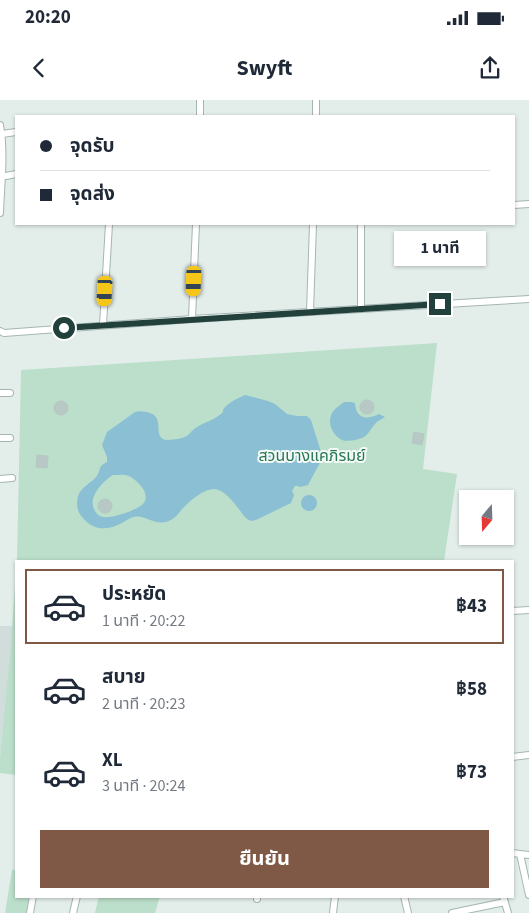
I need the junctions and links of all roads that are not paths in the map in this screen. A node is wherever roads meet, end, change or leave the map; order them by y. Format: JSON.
{"nodes":[{"id":1,"x":200,"y":100,"type":"edge"},
{"id":2,"x":316,"y":100,"type":"edge"},
{"id":3,"x":200,"y":115,"type":"edge"},
{"id":4,"x":316,"y":115,"type":"edge"},
{"id":5,"x":0,"y":128,"type":"edge"},
{"id":6,"x":15,"y":132,"type":"edge"},
{"id":7,"x":15,"y":174,"type":"edge"},
{"id":8,"x":6,"y":176,"type":"dead end"},
{"id":9,"x":529,"y":204,"type":"edge"},
{"id":10,"x":515,"y":205,"type":"edge"},
{"id":11,"x":0,"y":213,"type":"edge"},
{"id":12,"x":109,"y":225,"type":"edge"},
{"id":13,"x":196,"y":225,"type":"edge"},
{"id":14,"x":313,"y":225,"type":"edge"},
{"id":15,"x":361,"y":225,"type":"edge"},
{"id":16,"x":529,"y":298,"type":"edge"},
{"id":17,"x":361,"y":309,"type":"junction"},
{"id":18,"x":310,"y":312,"type":"junction"},
{"id":19,"x":192,"y":319,"type":"junction"},
{"id":20,"x":103,"y":325,"type":"junction"},
{"id":21,"x":0,"y":332,"type":"edge"},
{"id":22,"x":0,"y":393,"type":"edge"},
{"id":23,"x":10,"y":393,"type":"dead end"},
{"id":24,"x":0,"y":438,"type":"edge"},
{"id":25,"x":10,"y":438,"type":"dead end"},
{"id":26,"x":12,"y":478,"type":"dead end"},
{"id":27,"x":0,"y":479,"type":"edge"},
{"id":28,"x":529,"y":610,"type":"edge"},
{"id":29,"x":514,"y":611,"type":"edge"},
{"id":30,"x":529,"y":755,"type":"edge"},
{"id":31,"x":514,"y":757,"type":"edge"},
{"id":32,"x":516,"y":853,"type":"edge"},
{"id":33,"x":529,"y":855,"type":"edge"},
{"id":34,"x":529,"y":896,"type":"edge"},
{"id":35,"x":33,"y":898,"type":"edge"},
{"id":36,"x":77,"y":898,"type":"edge"},
{"id":37,"x":335,"y":898,"type":"edge"},
{"id":38,"x":404,"y":898,"type":"edge"},
{"id":39,"x":504,"y":899,"type":"edge"},
{"id":40,"x":30,"y":913,"type":"edge"},
{"id":41,"x":73,"y":913,"type":"edge"},
{"id":42,"x":333,"y":913,"type":"edge"},
{"id":43,"x":408,"y":913,"type":"edge"},
{"id":44,"x":452,"y":913,"type":"edge"},
{"id":45,"x":508,"y":913,"type":"edge"}],
"edges":[{"from":1,"to":3,"type":"street"},
{"from":2,"to":4,"type":"street"},
{"from":5,"to":6,"type":"street"},
{"from":5,"to":11,"type":"street"},
{"from":7,"to":8,"type":"street"},
{"from":9,"to":10,"type":"street"},
{"from":12,"to":20,"type":"street"},
{"from":13,"to":19,"type":"street"},
{"from":14,"to":18,"type":"street"},
{"from":15,"to":17,"type":"street"},
{"from":16,"to":17,"type":"street"},
{"from":17,"to":18,"type":"street"},
{"from":18,"to":19,"type":"street"},
{"from":19,"to":20,"type":"street"},
{"from":20,"to":21,"type":"street"},
{"from":22,"to":23,"type":"street"},
{"from":24,"to":25,"type":"street"},
{"from":26,"to":27,"type":"street"},
{"from":28,"to":29,"type":"street"},
{"from":30,"to":31,"type":"street"},
{"from":32,"to":33,"type":"street"},
{"from":32,"to":34,"type":"street"},
{"from":35,"to":40,"type":"street"},
{"from":36,"to":41,"type":"street"},
{"from":37,"to":42,"type":"street"},
{"from":38,"to":43,"type":"street"},
{"from":39,"to":44,"type":"street"},
{"from":39,"to":45,"type":"street"}]}
